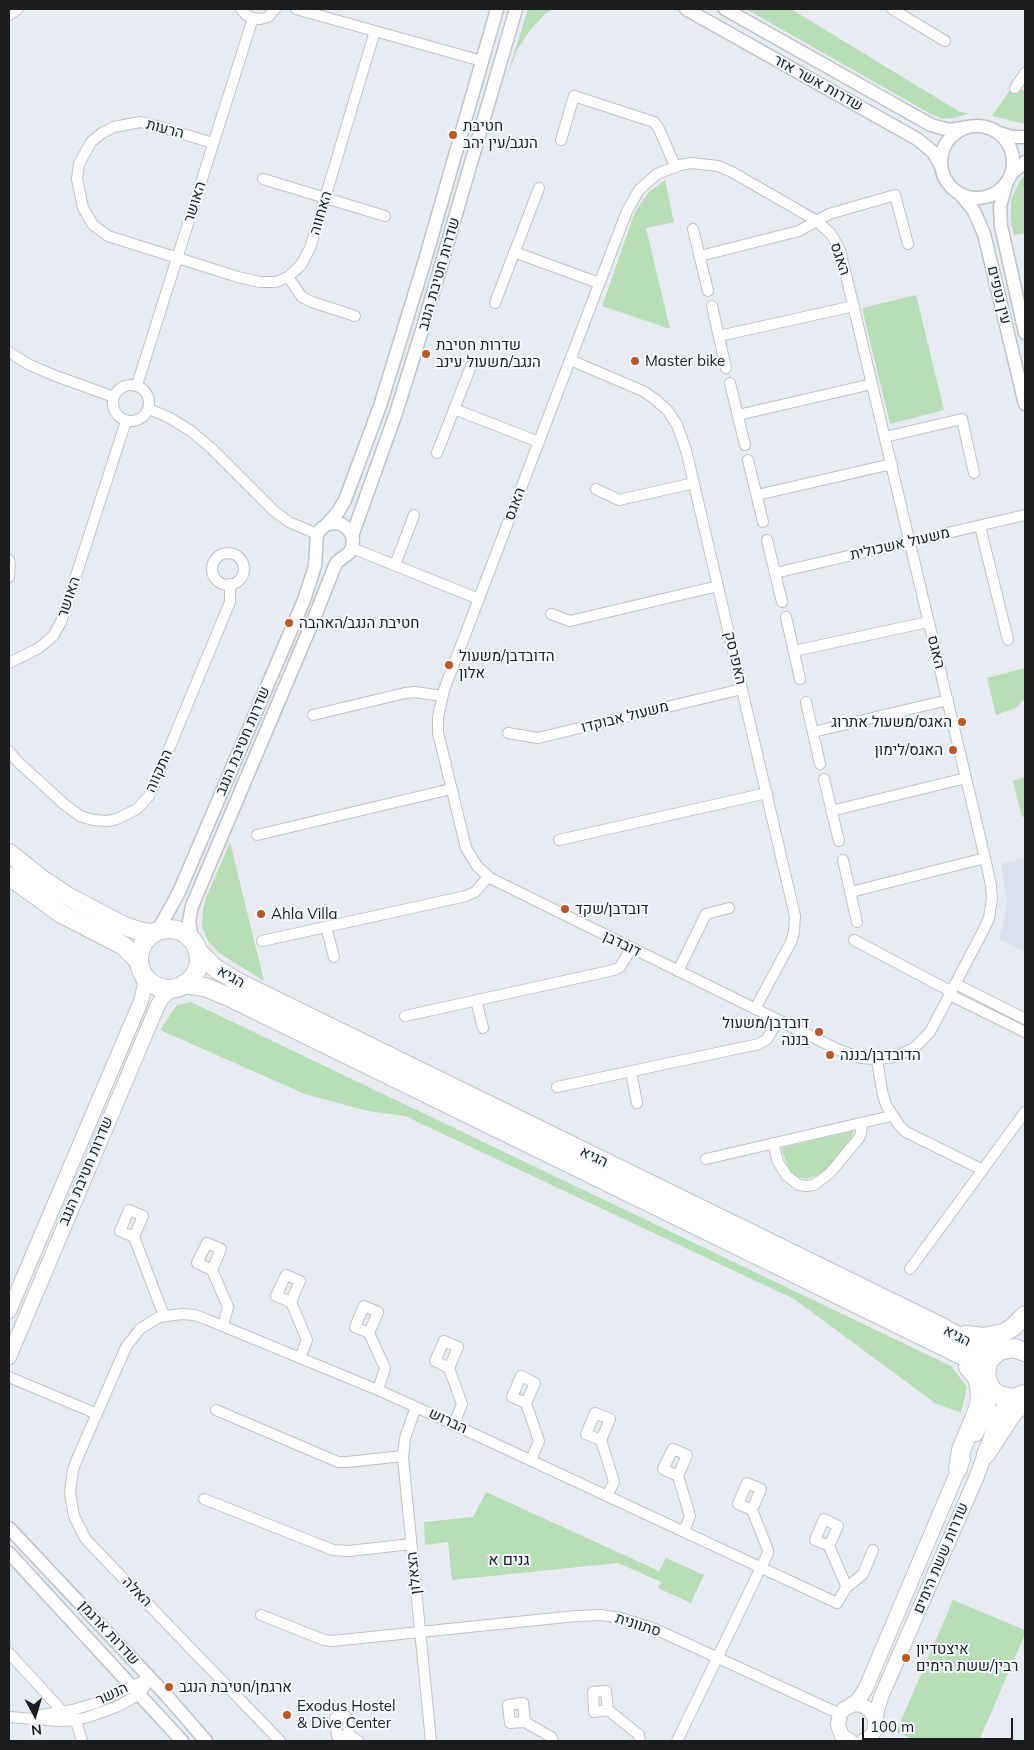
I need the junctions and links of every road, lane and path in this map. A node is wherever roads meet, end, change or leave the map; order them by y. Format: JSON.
{"nodes":[{"id":1,"x":18,"y":9,"type":"edge"},
{"id":2,"x":241,"y":9,"type":"edge"},
{"id":3,"x":275,"y":9,"type":"edge"},
{"id":4,"x":296,"y":9,"type":"edge"},
{"id":5,"x":497,"y":9,"type":"edge"},
{"id":6,"x":516,"y":9,"type":"edge"},
{"id":7,"x":686,"y":9,"type":"edge"},
{"id":8,"x":725,"y":9,"type":"edge"},
{"id":9,"x":892,"y":9,"type":"edge"},
{"id":10,"x":9,"y":15,"type":"edge"},
{"id":11,"x":253,"y":18,"type":"junction"},
{"id":12,"x":376,"y":31,"type":"junction"},
{"id":13,"x":945,"y":41,"type":"dead end"},
{"id":14,"x":482,"y":61,"type":"junction"},
{"id":15,"x":1025,"y":74,"type":"edge"},
{"id":16,"x":1015,"y":88,"type":"dead end"},
{"id":17,"x":968,"y":127,"type":"junction"},
{"id":18,"x":998,"y":133,"type":"junction"},
{"id":19,"x":1025,"y":138,"type":"edge"},
{"id":20,"x":561,"y":140,"type":"dead end"},
{"id":21,"x":213,"y":143,"type":"junction"},
{"id":22,"x":1025,"y":162,"type":"edge"},
{"id":23,"x":675,"y":166,"type":"junction"},
{"id":24,"x":941,"y":166,"type":"junction"},
{"id":25,"x":1012,"y":173,"type":"junction"},
{"id":26,"x":263,"y":179,"type":"dead end"},
{"id":27,"x":1006,"y":185,"type":"junction"},
{"id":28,"x":539,"y":188,"type":"dead end"},
{"id":29,"x":959,"y":193,"type":"junction"},
{"id":30,"x":325,"y":198,"type":"junction"},
{"id":31,"x":385,"y":216,"type":"dead end"},
{"id":32,"x":816,"y":221,"type":"junction"},
{"id":33,"x":693,"y":229,"type":"dead end"},
{"id":34,"x":908,"y":244,"type":"dead end"},
{"id":35,"x":514,"y":252,"type":"junction"},
{"id":36,"x":700,"y":256,"type":"junction"},
{"id":37,"x":177,"y":258,"type":"junction"},
{"id":38,"x":288,"y":277,"type":"junction"},
{"id":39,"x":599,"y":284,"type":"junction"},
{"id":40,"x":708,"y":291,"type":"dead end"},
{"id":41,"x":495,"y":303,"type":"dead end"},
{"id":42,"x":712,"y":306,"type":"dead end"},
{"id":43,"x":854,"y":306,"type":"junction"},
{"id":44,"x":355,"y":316,"type":"dead end"},
{"id":45,"x":1025,"y":333,"type":"edge"},
{"id":46,"x":719,"y":336,"type":"junction"},
{"id":47,"x":9,"y":352,"type":"edge"},
{"id":48,"x":570,"y":360,"type":"junction"},
{"id":49,"x":471,"y":366,"type":"dead end"},
{"id":50,"x":726,"y":368,"type":"dead end"},
{"id":51,"x":730,"y":383,"type":"dead end"},
{"id":52,"x":872,"y":384,"type":"junction"},
{"id":53,"x":137,"y":385,"type":"junction"},
{"id":54,"x":114,"y":397,"type":"junction"},
{"id":55,"x":1025,"y":404,"type":"edge"},
{"id":56,"x":148,"y":409,"type":"junction"},
{"id":57,"x":454,"y":409,"type":"junction"},
{"id":58,"x":738,"y":415,"type":"junction"},
{"id":59,"x":126,"y":420,"type":"junction"},
{"id":60,"x":885,"y":437,"type":"junction"},
{"id":61,"x":539,"y":442,"type":"junction"},
{"id":62,"x":744,"y":445,"type":"dead end"},
{"id":63,"x":437,"y":453,"type":"dead end"},
{"id":64,"x":748,"y":460,"type":"dead end"},
{"id":65,"x":892,"y":464,"type":"junction"},
{"id":66,"x":974,"y":473,"type":"dead end"},
{"id":67,"x":694,"y":483,"type":"junction"},
{"id":68,"x":596,"y":489,"type":"dead end"},
{"id":69,"x":757,"y":496,"type":"junction"},
{"id":70,"x":414,"y":515,"type":"dead end"},
{"id":71,"x":1025,"y":515,"type":"edge"},
{"id":72,"x":763,"y":522,"type":"dead end"},
{"id":73,"x":327,"y":524,"type":"junction"},
{"id":74,"x":980,"y":526,"type":"junction"},
{"id":75,"x":317,"y":540,"type":"junction"},
{"id":76,"x":767,"y":540,"type":"dead end"},
{"id":77,"x":352,"y":542,"type":"junction"},
{"id":78,"x":910,"y":542,"type":"junction"},
{"id":79,"x":342,"y":558,"type":"junction"},
{"id":80,"x":9,"y":560,"type":"edge"},
{"id":81,"x":395,"y":565,"type":"junction"},
{"id":82,"x":775,"y":573,"type":"junction"},
{"id":83,"x":9,"y":577,"type":"edge"},
{"id":84,"x":230,"y":584,"type":"dead end"},
{"id":85,"x":718,"y":586,"type":"junction"},
{"id":86,"x":479,"y":599,"type":"junction"},
{"id":87,"x":782,"y":602,"type":"dead end"},
{"id":88,"x":551,"y":614,"type":"dead end"},
{"id":89,"x":786,"y":617,"type":"dead end"},
{"id":90,"x":928,"y":622,"type":"junction"},
{"id":91,"x":1008,"y":640,"type":"dead end"},
{"id":92,"x":794,"y":651,"type":"junction"},
{"id":93,"x":9,"y":663,"type":"edge"},
{"id":94,"x":800,"y":679,"type":"dead end"},
{"id":95,"x":742,"y":689,"type":"junction"},
{"id":96,"x":442,"y":696,"type":"junction"},
{"id":97,"x":948,"y":700,"type":"junction"},
{"id":98,"x":806,"y":702,"type":"dead end"},
{"id":99,"x":313,"y":715,"type":"dead end"},
{"id":100,"x":813,"y":732,"type":"junction"},
{"id":101,"x":508,"y":733,"type":"dead end"},
{"id":102,"x":9,"y":751,"type":"edge"},
{"id":103,"x":820,"y":764,"type":"dead end"},
{"id":104,"x":966,"y":778,"type":"junction"},
{"id":105,"x":824,"y":779,"type":"dead end"},
{"id":106,"x":451,"y":789,"type":"junction"},
{"id":107,"x":767,"y":793,"type":"junction"},
{"id":108,"x":832,"y":811,"type":"junction"},
{"id":109,"x":257,"y":835,"type":"dead end"},
{"id":110,"x":559,"y":840,"type":"dead end"},
{"id":111,"x":838,"y":841,"type":"dead end"},
{"id":112,"x":9,"y":853,"type":"edge"},
{"id":113,"x":985,"y":858,"type":"junction"},
{"id":114,"x":843,"y":860,"type":"dead end"},
{"id":115,"x":9,"y":876,"type":"edge"},
{"id":116,"x":488,"y":877,"type":"junction"},
{"id":117,"x":850,"y":892,"type":"junction"},
{"id":118,"x":729,"y":908,"type":"dead end"},
{"id":119,"x":858,"y":922,"type":"dead end"},
{"id":120,"x":326,"y":926,"type":"junction"},
{"id":121,"x":156,"y":933,"type":"junction"},
{"id":122,"x":854,"y":940,"type":"dead end"},
{"id":123,"x":262,"y":941,"type":"dead end"},
{"id":124,"x":194,"y":945,"type":"junction"},
{"id":125,"x":631,"y":949,"type":"junction"},
{"id":126,"x":334,"y":957,"type":"dead end"},
{"id":127,"x":141,"y":968,"type":"junction"},
{"id":128,"x":678,"y":971,"type":"junction"},
{"id":129,"x":178,"y":987,"type":"junction"},
{"id":130,"x":953,"y":990,"type":"junction"},
{"id":131,"x":476,"y":1000,"type":"junction"},
{"id":132,"x":755,"y":1009,"type":"junction"},
{"id":133,"x":405,"y":1016,"type":"dead end"},
{"id":134,"x":1025,"y":1019,"type":"edge"},
{"id":135,"x":778,"y":1020,"type":"junction"},
{"id":136,"x":483,"y":1028,"type":"dead end"},
{"id":137,"x":1025,"y":1032,"type":"edge"},
{"id":138,"x":877,"y":1059,"type":"junction"},
{"id":139,"x":631,"y":1072,"type":"junction"},
{"id":140,"x":556,"y":1087,"type":"dead end"},
{"id":141,"x":637,"y":1103,"type":"dead end"},
{"id":142,"x":1025,"y":1112,"type":"edge"},
{"id":143,"x":891,"y":1116,"type":"junction"},
{"id":144,"x":862,"y":1123,"type":"junction"},
{"id":145,"x":773,"y":1143,"type":"junction"},
{"id":146,"x":706,"y":1159,"type":"dead end"},
{"id":147,"x":983,"y":1170,"type":"junction"},
{"id":148,"x":134,"y":1237,"type":"dead end"},
{"id":149,"x":910,"y":1269,"type":"dead end"},
{"id":150,"x":212,"y":1270,"type":"dead end"},
{"id":151,"x":291,"y":1302,"type":"dead end"},
{"id":152,"x":9,"y":1311,"type":"edge"},
{"id":153,"x":1025,"y":1315,"type":"edge"},
{"id":154,"x":164,"y":1316,"type":"junction"},
{"id":155,"x":1025,"y":1321,"type":"edge"},
{"id":156,"x":223,"y":1326,"type":"junction"},
{"id":157,"x":369,"y":1333,"type":"dead end"},
{"id":158,"x":935,"y":1334,"type":"junction"},
{"id":159,"x":1001,"y":1350,"type":"junction"},
{"id":160,"x":1025,"y":1352,"type":"edge"},
{"id":161,"x":9,"y":1357,"type":"edge"},
{"id":162,"x":300,"y":1358,"type":"junction"},
{"id":163,"x":449,"y":1368,"type":"dead end"},
{"id":164,"x":9,"y":1377,"type":"edge"},
{"id":165,"x":987,"y":1380,"type":"junction"},
{"id":166,"x":378,"y":1390,"type":"junction"},
{"id":167,"x":1023,"y":1398,"type":"edge"},
{"id":168,"x":526,"y":1403,"type":"dead end"},
{"id":169,"x":416,"y":1407,"type":"junction"},
{"id":170,"x":216,"y":1410,"type":"dead end"},
{"id":171,"x":97,"y":1414,"type":"junction"},
{"id":172,"x":990,"y":1420,"type":"junction"},
{"id":173,"x":454,"y":1424,"type":"junction"},
{"id":174,"x":601,"y":1440,"type":"dead end"},
{"id":175,"x":986,"y":1454,"type":"joint"},
{"id":176,"x":403,"y":1456,"type":"junction"},
{"id":177,"x":531,"y":1460,"type":"junction"},
{"id":178,"x":958,"y":1469,"type":"joint"},
{"id":179,"x":678,"y":1476,"type":"dead end"},
{"id":180,"x":607,"y":1496,"type":"junction"},
{"id":181,"x":204,"y":1499,"type":"dead end"},
{"id":182,"x":752,"y":1510,"type":"dead end"},
{"id":183,"x":9,"y":1528,"type":"edge"},
{"id":184,"x":684,"y":1531,"type":"junction"},
{"id":185,"x":411,"y":1544,"type":"junction"},
{"id":186,"x":829,"y":1546,"type":"dead end"},
{"id":187,"x":873,"y":1550,"type":"dead end"},
{"id":188,"x":9,"y":1553,"type":"edge"},
{"id":189,"x":761,"y":1567,"type":"junction"},
{"id":190,"x":846,"y":1588,"type":"junction"},
{"id":191,"x":261,"y":1615,"type":"dead end"},
{"id":192,"x":420,"y":1632,"type":"junction"},
{"id":193,"x":9,"y":1653,"type":"edge"},
{"id":194,"x":717,"y":1658,"type":"junction"},
{"id":195,"x":150,"y":1678,"type":"junction"},
{"id":196,"x":136,"y":1690,"type":"junction"},
{"id":197,"x":851,"y":1705,"type":"junction"},
{"id":198,"x":608,"y":1710,"type":"dead end"},
{"id":199,"x":63,"y":1711,"type":"junction"},
{"id":200,"x":9,"y":1717,"type":"edge"},
{"id":201,"x":28,"y":1717,"type":"junction"},
{"id":202,"x":76,"y":1720,"type":"junction"},
{"id":203,"x":876,"y":1721,"type":"junction"},
{"id":204,"x":525,"y":1722,"type":"dead end"},
{"id":205,"x":838,"y":1728,"type":"edge"},
{"id":206,"x":82,"y":1741,"type":"edge"},
{"id":207,"x":182,"y":1741,"type":"edge"},
{"id":208,"x":206,"y":1741,"type":"edge"},
{"id":209,"x":280,"y":1741,"type":"edge"},
{"id":210,"x":430,"y":1741,"type":"edge"},
{"id":211,"x":553,"y":1741,"type":"edge"},
{"id":212,"x":640,"y":1741,"type":"edge"},
{"id":213,"x":677,"y":1741,"type":"edge"},
{"id":214,"x":850,"y":1741,"type":"edge"},
{"id":215,"x":863,"y":1741,"type":"edge"}],
"edges":[{"from":1,"to":10,"type":"street"},
{"from":2,"to":11,"type":"street"},
{"from":3,"to":11,"type":"street"},
{"from":4,"to":12,"type":"street"},
{"from":5,"to":14,"type":"street","name":"שדרות חטיבת הנגב"},
{"from":6,"to":77,"type":"street","name":"שדרות חטיבת הנגב"},
{"from":7,"to":24,"type":"street","name":"שדרות אשר אזר"},
{"from":8,"to":17,"type":"street","name":"שדרות אשר אזר"},
{"from":9,"to":13,"type":"street"},
{"from":11,"to":21,"type":"street","name":"האושר"},
{"from":12,"to":14,"type":"street"},
{"from":12,"to":30,"type":"street","name":"האחווה"},
{"from":14,"to":73,"type":"street","name":"שדרות חטיבת הנגב"},
{"from":15,"to":16,"type":"street"},
{"from":17,"to":18,"type":"street"},
{"from":17,"to":24,"type":"street"},
{"from":18,"to":19,"type":"street"},
{"from":18,"to":25,"type":"street"},
{"from":20,"to":23,"type":"street"},
{"from":21,"to":37,"type":"street","name":"האושר"},
{"from":21,"to":37,"type":"street","name":"הרעות"},
{"from":22,"to":25,"type":"street"},
{"from":23,"to":32,"type":"street","name":"האגס"},
{"from":23,"to":39,"type":"street","name":"האגס"},
{"from":24,"to":29,"type":"street"},
{"from":25,"to":27,"type":"street"},
{"from":26,"to":30,"type":"street"},
{"from":27,"to":29,"type":"street"},
{"from":27,"to":45,"type":"street","name":"עין נטפים"},
{"from":28,"to":35,"type":"street"},
{"from":29,"to":55,"type":"street","name":"עין נטפים"},
{"from":30,"to":31,"type":"street"},
{"from":30,"to":38,"type":"street","name":"האחווה"},
{"from":32,"to":34,"type":"street"},
{"from":32,"to":36,"type":"street"},
{"from":32,"to":43,"type":"street","name":"האגס"},
{"from":33,"to":36,"type":"street"},
{"from":35,"to":39,"type":"street"},
{"from":35,"to":41,"type":"street"},
{"from":36,"to":40,"type":"street"},
{"from":37,"to":38,"type":"street"},
{"from":37,"to":53,"type":"street","name":"האושר"},
{"from":38,"to":44,"type":"street"},
{"from":39,"to":48,"type":"street","name":"האגס"},
{"from":42,"to":46,"type":"street"},
{"from":43,"to":46,"type":"street"},
{"from":43,"to":52,"type":"street","name":"האגס"},
{"from":46,"to":50,"type":"street"},
{"from":47,"to":54,"type":"street"},
{"from":48,"to":61,"type":"street","name":"האגס"},
{"from":48,"to":67,"type":"street","name":"האפרסק"},
{"from":49,"to":57,"type":"street"},
{"from":51,"to":58,"type":"street"},
{"from":52,"to":58,"type":"street"},
{"from":52,"to":60,"type":"street","name":"האגס"},
{"from":53,"to":54,"type":"street"},
{"from":53,"to":56,"type":"street"},
{"from":54,"to":59,"type":"street"},
{"from":56,"to":59,"type":"street"},
{"from":56,"to":75,"type":"street"},
{"from":57,"to":61,"type":"street"},
{"from":57,"to":63,"type":"street"},
{"from":58,"to":62,"type":"street"},
{"from":59,"to":93,"type":"street","name":"האושר"},
{"from":60,"to":65,"type":"street","name":"האגס"},
{"from":60,"to":66,"type":"street"},
{"from":61,"to":86,"type":"street","name":"האגס"},
{"from":64,"to":69,"type":"street"},
{"from":65,"to":69,"type":"street"},
{"from":65,"to":78,"type":"street","name":"האגס"},
{"from":67,"to":68,"type":"street"},
{"from":67,"to":85,"type":"street","name":"האפרסק"},
{"from":69,"to":72,"type":"street"},
{"from":70,"to":81,"type":"street"},
{"from":71,"to":74,"type":"street","name":"משעול אשכולית"},
{"from":73,"to":75,"type":"street"},
{"from":73,"to":77,"type":"street"},
{"from":74,"to":78,"type":"street","name":"משעול אשכולית"},
{"from":74,"to":91,"type":"street"},
{"from":75,"to":79,"type":"street"},
{"from":75,"to":121,"type":"street","name":"שדרות חטיבת הנגב"},
{"from":76,"to":82,"type":"street"},
{"from":77,"to":79,"type":"street"},
{"from":77,"to":81,"type":"street"},
{"from":78,"to":82,"type":"street","name":"משעול אשכולית"},
{"from":78,"to":90,"type":"street","name":"האגס"},
{"from":79,"to":124,"type":"street","name":"שדרות חטיבת הנגב"},
{"from":80,"to":83,"type":"street"},
{"from":81,"to":86,"type":"street"},
{"from":82,"to":87,"type":"street"},
{"from":84,"to":102,"type":"street","name":"התקווה"},
{"from":85,"to":88,"type":"street"},
{"from":85,"to":95,"type":"street","name":"האפרסק"},
{"from":86,"to":96,"type":"street","name":"דובדבן"},
{"from":89,"to":92,"type":"street"},
{"from":90,"to":92,"type":"street"},
{"from":90,"to":97,"type":"street","name":"האגס"},
{"from":92,"to":94,"type":"street"},
{"from":95,"to":101,"type":"street","name":"משעול אבוקדו"},
{"from":95,"to":107,"type":"street","name":"האפרסק"},
{"from":96,"to":99,"type":"street"},
{"from":96,"to":106,"type":"street","name":"דובדבן"},
{"from":97,"to":100,"type":"street"},
{"from":97,"to":104,"type":"street","name":"האגס"},
{"from":98,"to":100,"type":"street"},
{"from":100,"to":103,"type":"street"},
{"from":104,"to":108,"type":"street"},
{"from":104,"to":113,"type":"street","name":"האגס"},
{"from":105,"to":108,"type":"street"},
{"from":106,"to":109,"type":"street"},
{"from":106,"to":116,"type":"street","name":"דובדבן"},
{"from":107,"to":110,"type":"street"},
{"from":107,"to":132,"type":"street","name":"האפרסק"},
{"from":108,"to":111,"type":"street"},
{"from":112,"to":121,"type":"highway"},
{"from":113,"to":117,"type":"street"},
{"from":113,"to":130,"type":"street","name":"האגס"},
{"from":114,"to":117,"type":"street"},
{"from":115,"to":127,"type":"highway"},
{"from":116,"to":120,"type":"street"},
{"from":116,"to":125,"type":"street","name":"דובדבן"},
{"from":117,"to":119,"type":"street"},
{"from":118,"to":128,"type":"street"},
{"from":120,"to":123,"type":"street"},
{"from":120,"to":126,"type":"street"},
{"from":121,"to":124,"type":"highway"},
{"from":121,"to":127,"type":"highway"},
{"from":122,"to":130,"type":"street"},
{"from":124,"to":129,"type":"highway"},
{"from":124,"to":158,"type":"highway","name":"הגיא"},
{"from":125,"to":128,"type":"street","name":"דובדבן"},
{"from":125,"to":131,"type":"street"},
{"from":127,"to":129,"type":"highway"},
{"from":127,"to":152,"type":"main road","name":"שדרות חטיבת הנגב"},
{"from":128,"to":132,"type":"street","name":"דובדבן"},
{"from":129,"to":158,"type":"highway","name":"הגיא"},
{"from":129,"to":161,"type":"main road","name":"שדרות חטיבת הנגב"},
{"from":130,"to":134,"type":"street"},
{"from":130,"to":137,"type":"street"},
{"from":130,"to":138,"type":"street","name":"דובדבן"},
{"from":131,"to":133,"type":"street"},
{"from":131,"to":136,"type":"street"},
{"from":132,"to":135,"type":"street","name":"דובדבן"},
{"from":135,"to":138,"type":"street","name":"דובדבן"},
{"from":135,"to":139,"type":"street"},
{"from":138,"to":143,"type":"street"},
{"from":139,"to":140,"type":"street"},
{"from":139,"to":141,"type":"street"},
{"from":142,"to":147,"type":"street"},
{"from":143,"to":144,"type":"street"},
{"from":143,"to":147,"type":"street"},
{"from":144,"to":145,"type":"street"},
{"from":144,"to":145,"type":"street"},
{"from":145,"to":146,"type":"street"},
{"from":147,"to":149,"type":"street"},
{"from":148,"to":154,"type":"street"},
{"from":150,"to":156,"type":"street"},
{"from":151,"to":162,"type":"street"},
{"from":153,"to":158,"type":"highway"},
{"from":154,"to":156,"type":"street","name":"הברוש"},
{"from":154,"to":171,"type":"street","name":"הברוש"},
{"from":155,"to":159,"type":"street"},
{"from":156,"to":162,"type":"street","name":"הברוש"},
{"from":157,"to":166,"type":"street"},
{"from":158,"to":159,"type":"highway","name":"הגיא"},
{"from":158,"to":165,"type":"highway","name":"הגיא"},
{"from":158,"to":172,"type":"highway"},
{"from":159,"to":160,"type":"highway","name":"הגיא"},
{"from":159,"to":165,"type":"highway"},
{"from":162,"to":166,"type":"street","name":"הברוש"},
{"from":163,"to":173,"type":"street"},
{"from":164,"to":171,"type":"street"},
{"from":165,"to":167,"type":"highway","name":"הגיא"},
{"from":165,"to":172,"type":"main road"},
{"from":166,"to":169,"type":"street","name":"הברוש"},
{"from":167,"to":172,"type":"highway"},
{"from":168,"to":177,"type":"street"},
{"from":169,"to":173,"type":"street","name":"הברוש"},
{"from":169,"to":176,"type":"street","name":"הצאלון"},
{"from":170,"to":176,"type":"street"},
{"from":171,"to":209,"type":"street","name":"האלה"},
{"from":172,"to":175,"type":"highway"},
{"from":172,"to":178,"type":"highway"},
{"from":173,"to":177,"type":"street","name":"הברוש"},
{"from":174,"to":180,"type":"street"},
{"from":175,"to":203,"type":"main road","name":"שדרות ששת הימים"},
{"from":176,"to":185,"type":"street","name":"הצאלון"},
{"from":177,"to":180,"type":"street","name":"הברוש"},
{"from":178,"to":197,"type":"main road","name":"שדרות ששת הימים"},
{"from":179,"to":184,"type":"street"},
{"from":180,"to":184,"type":"street","name":"הברוש"},
{"from":181,"to":185,"type":"street"},
{"from":182,"to":189,"type":"street"},
{"from":183,"to":195,"type":"street","name":"שדרות ארגמן"},
{"from":184,"to":189,"type":"street","name":"הברוש"},
{"from":185,"to":192,"type":"street","name":"הצאלון"},
{"from":186,"to":190,"type":"street"},
{"from":187,"to":190,"type":"street"},
{"from":188,"to":196,"type":"street","name":"שדרות ארגמן"},
{"from":189,"to":190,"type":"street","name":"הברוש"},
{"from":189,"to":194,"type":"street"},
{"from":191,"to":192,"type":"street","name":"סתוונית"},
{"from":192,"to":194,"type":"street","name":"סתוונית"},
{"from":192,"to":210,"type":"street","name":"הצאלון"},
{"from":193,"to":199,"type":"street"},
{"from":194,"to":205,"type":"street","name":"סתוונית"},
{"from":194,"to":213,"type":"street"},
{"from":195,"to":196,"type":"street","name":"הנשר"},
{"from":195,"to":208,"type":"street","name":"שדרות ארגמן"},
{"from":196,"to":199,"type":"street","name":"הנשר"},
{"from":196,"to":202,"type":"street","name":"הנשר"},
{"from":196,"to":207,"type":"street","name":"שדרות ארגמן"},
{"from":197,"to":203,"type":"main road"},
{"from":197,"to":205,"type":"main road","name":"שדרות ששת הימים"},
{"from":198,"to":212,"type":"street"},
{"from":199,"to":201,"type":"street","name":"הנשר"},
{"from":199,"to":202,"type":"street"},
{"from":200,"to":201,"type":"street","name":"הנשר"},
{"from":201,"to":202,"type":"street","name":"הנשר"},
{"from":202,"to":206,"type":"street"},
{"from":203,"to":215,"type":"main road"},
{"from":204,"to":211,"type":"street"},
{"from":205,"to":214,"type":"main road"}]}
